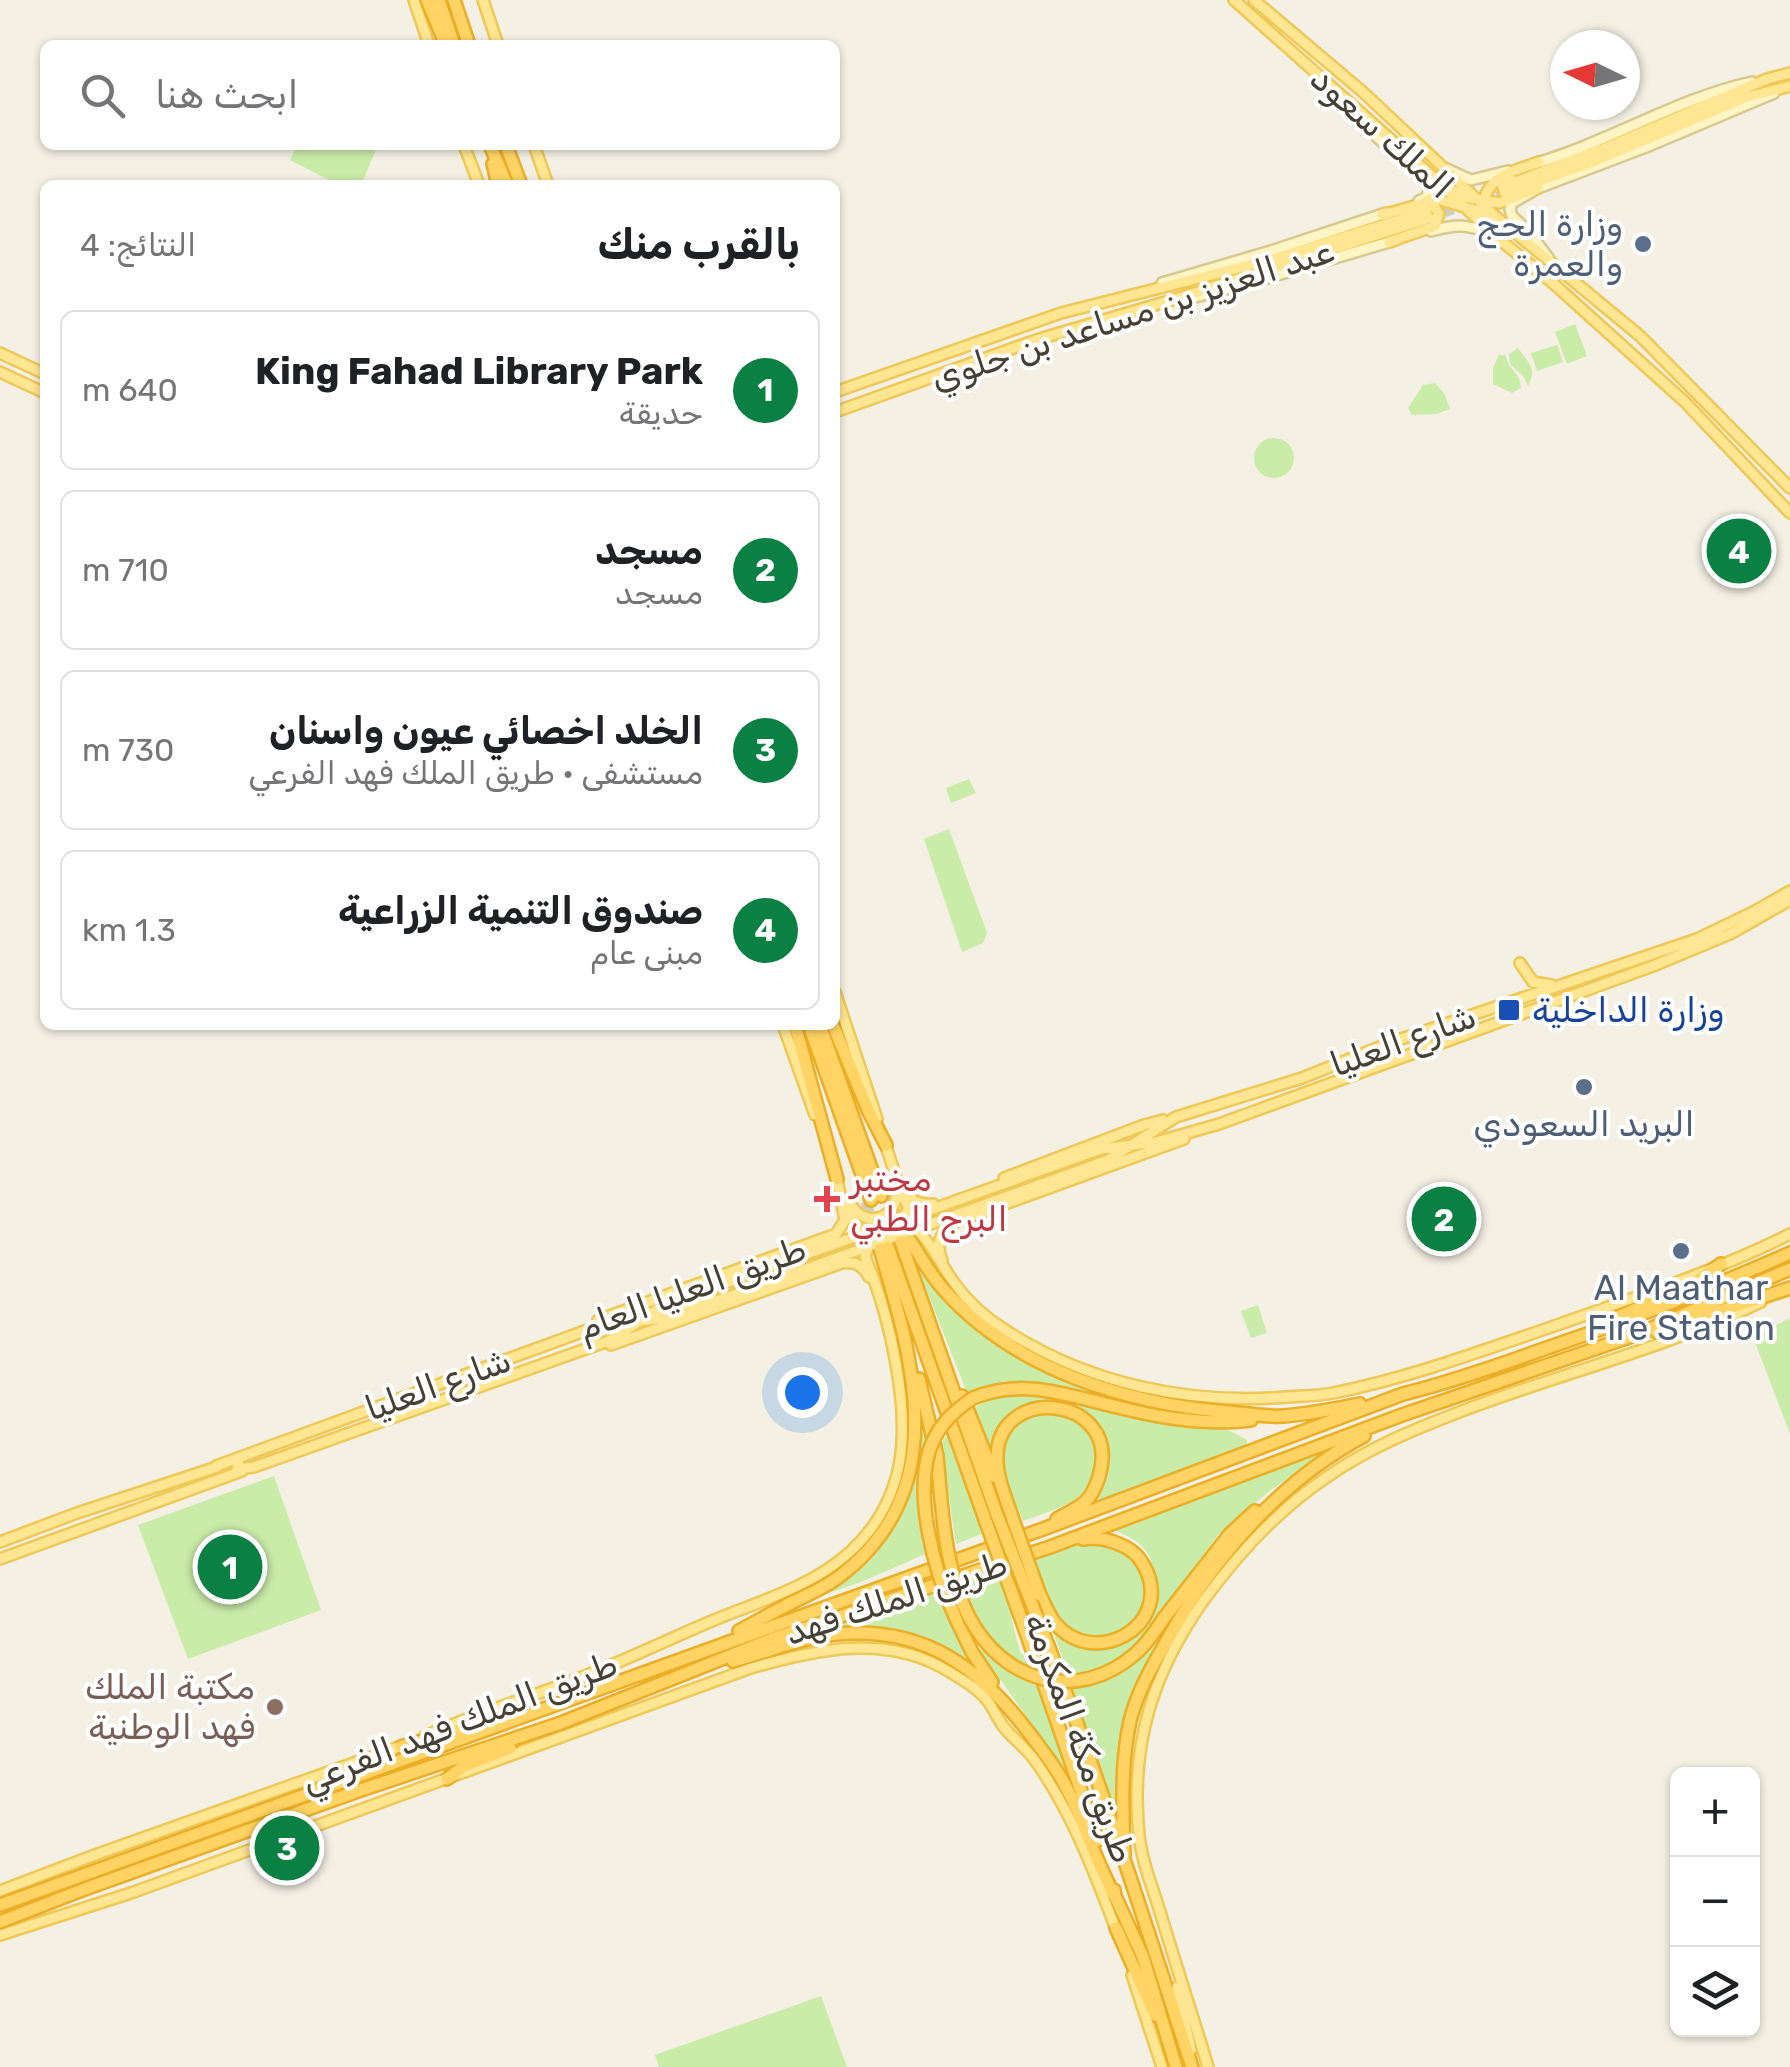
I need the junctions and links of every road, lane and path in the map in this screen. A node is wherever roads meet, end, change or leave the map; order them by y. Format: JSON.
{"nodes":[{"id":1,"x":414,"y":0,"type":"edge"},
{"id":2,"x":428,"y":0,"type":"edge"},
{"id":3,"x":439,"y":0,"type":"edge"},
{"id":4,"x":456,"y":0,"type":"edge"},
{"id":5,"x":482,"y":0,"type":"edge"},
{"id":6,"x":1234,"y":0,"type":"edge"},
{"id":7,"x":1254,"y":0,"type":"edge"},
{"id":8,"x":427,"y":40,"type":"edge"},
{"id":9,"x":444,"y":40,"type":"edge"},
{"id":10,"x":452,"y":40,"type":"edge"},
{"id":11,"x":468,"y":40,"type":"edge"},
{"id":12,"x":496,"y":40,"type":"edge"},
{"id":13,"x":1790,"y":73,"type":"edge"},
{"id":14,"x":1767,"y":79,"type":"junction"},
{"id":15,"x":1790,"y":86,"type":"edge"},
{"id":16,"x":1339,"y":94,"type":"junction"},
{"id":17,"x":466,"y":150,"type":"edge"},
{"id":18,"x":490,"y":150,"type":"edge"},
{"id":19,"x":491,"y":150,"type":"edge"},
{"id":20,"x":508,"y":150,"type":"edge"},
{"id":21,"x":536,"y":150,"type":"edge"},
{"id":22,"x":1540,"y":162,"type":"junction"},
{"id":23,"x":1445,"y":168,"type":"junction"},
{"id":24,"x":477,"y":180,"type":"edge"},
{"id":25,"x":497,"y":180,"type":"edge"},
{"id":26,"x":505,"y":180,"type":"edge"},
{"id":27,"x":523,"y":180,"type":"edge"},
{"id":28,"x":546,"y":180,"type":"edge"},
{"id":29,"x":1444,"y":188,"type":"junction"},
{"id":30,"x":1538,"y":188,"type":"junction"},
{"id":31,"x":1481,"y":204,"type":"junction"},
{"id":32,"x":1462,"y":205,"type":"junction"},
{"id":33,"x":1382,"y":215,"type":"junction"},
{"id":34,"x":1494,"y":235,"type":"junction"},
{"id":35,"x":1389,"y":242,"type":"junction"},
{"id":36,"x":1550,"y":260,"type":"junction"},
{"id":37,"x":1121,"y":296,"type":"junction"},
{"id":38,"x":1182,"y":298,"type":"junction"},
{"id":39,"x":0,"y":353,"type":"edge"},
{"id":40,"x":0,"y":372,"type":"edge"},
{"id":41,"x":40,"y":372,"type":"edge"},
{"id":42,"x":840,"y":390,"type":"edge"},
{"id":43,"x":40,"y":391,"type":"edge"},
{"id":44,"x":840,"y":410,"type":"edge"},
{"id":45,"x":1790,"y":488,"type":"edge"},
{"id":46,"x":1790,"y":513,"type":"edge"},
{"id":47,"x":1790,"y":891,"type":"edge"},
{"id":48,"x":1790,"y":900,"type":"edge"},
{"id":49,"x":1520,"y":963,"type":"dead end"},
{"id":50,"x":1559,"y":985,"type":"junction"},
{"id":51,"x":840,"y":1007,"type":"edge"},
{"id":52,"x":785,"y":1030,"type":"edge"},
{"id":53,"x":796,"y":1030,"type":"edge"},
{"id":54,"x":811,"y":1030,"type":"edge"},
{"id":55,"x":821,"y":1030,"type":"edge"},
{"id":56,"x":836,"y":1030,"type":"edge"},
{"id":57,"x":1176,"y":1117,"type":"junction"},
{"id":58,"x":1219,"y":1124,"type":"junction"},
{"id":59,"x":849,"y":1125,"type":"junction"},
{"id":60,"x":886,"y":1145,"type":"junction"},
{"id":61,"x":1128,"y":1146,"type":"junction"},
{"id":62,"x":837,"y":1179,"type":"junction"},
{"id":63,"x":881,"y":1196,"type":"junction"},
{"id":64,"x":898,"y":1221,"type":"junction"},
{"id":65,"x":862,"y":1233,"type":"junction"},
{"id":66,"x":1790,"y":1234,"type":"edge"},
{"id":67,"x":894,"y":1242,"type":"junction"},
{"id":68,"x":1790,"y":1253,"type":"edge"},
{"id":69,"x":1721,"y":1264,"type":"junction"},
{"id":70,"x":1790,"y":1269,"type":"edge"},
{"id":71,"x":955,"y":1285,"type":"junction"},
{"id":72,"x":1790,"y":1288,"type":"edge"},
{"id":73,"x":880,"y":1299,"type":"junction"},
{"id":74,"x":899,"y":1312,"type":"junction"},
{"id":75,"x":640,"y":1321,"type":"junction"},
{"id":76,"x":929,"y":1326,"type":"junction"},
{"id":77,"x":1610,"y":1328,"type":"junction"},
{"id":78,"x":1638,"y":1334,"type":"junction"},
{"id":79,"x":551,"y":1344,"type":"junction"},
{"id":80,"x":564,"y":1356,"type":"junction"},
{"id":81,"x":1403,"y":1394,"type":"junction"},
{"id":82,"x":1402,"y":1415,"type":"junction"},
{"id":83,"x":1280,"y":1416,"type":"junction"},
{"id":84,"x":1327,"y":1457,"type":"junction"},
{"id":85,"x":239,"y":1459,"type":"junction"},
{"id":86,"x":216,"y":1466,"type":"junction"},
{"id":87,"x":254,"y":1467,"type":"junction"},
{"id":88,"x":221,"y":1478,"type":"junction"},
{"id":89,"x":1012,"y":1517,"type":"junction"},
{"id":90,"x":991,"y":1518,"type":"junction"},
{"id":91,"x":1043,"y":1529,"type":"junction"},
{"id":92,"x":0,"y":1542,"type":"edge"},
{"id":93,"x":1050,"y":1547,"type":"junction"},
{"id":94,"x":0,"y":1559,"type":"edge"},
{"id":95,"x":1040,"y":1596,"type":"junction"},
{"id":96,"x":673,"y":1661,"type":"junction"},
{"id":97,"x":681,"y":1674,"type":"junction"},
{"id":98,"x":1060,"y":1677,"type":"junction"},
{"id":99,"x":1006,"y":1703,"type":"junction"},
{"id":100,"x":529,"y":1714,"type":"junction"},
{"id":101,"x":561,"y":1723,"type":"junction"},
{"id":102,"x":401,"y":1746,"type":"junction"},
{"id":103,"x":448,"y":1779,"type":"junction"},
{"id":104,"x":1124,"y":1859,"type":"junction"},
{"id":105,"x":0,"y":1891,"type":"edge"},
{"id":106,"x":1114,"y":1896,"type":"junction"},
{"id":107,"x":0,"y":1905,"type":"edge"},
{"id":108,"x":0,"y":1922,"type":"edge"},
{"id":109,"x":1116,"y":1928,"type":"junction"},
{"id":110,"x":0,"y":1935,"type":"edge"},
{"id":111,"x":1168,"y":1943,"type":"junction"},
{"id":112,"x":1162,"y":2067,"type":"edge"},
{"id":113,"x":1175,"y":2067,"type":"edge"},
{"id":114,"x":1193,"y":2067,"type":"edge"},
{"id":115,"x":1208,"y":2067,"type":"edge"}],
"edges":[{"from":1,"to":8,"type":"main road"},
{"from":2,"to":9,"type":"highway"},
{"from":3,"to":10,"type":"highway"},
{"from":4,"to":11,"type":"highway"},
{"from":5,"to":12,"type":"main road"},
{"from":6,"to":16,"type":"main road","name":"الملك سعود"},
{"from":7,"to":23,"type":"main road","name":"الملك سعود"},
{"from":13,"to":14,"type":"main road"},
{"from":14,"to":15,"type":"main road"},
{"from":14,"to":22,"type":"main road"},
{"from":15,"to":30,"type":"main road"},
{"from":16,"to":29,"type":"main road","name":"الملك سعود"},
{"from":16,"to":33,"type":"main road"},
{"from":17,"to":24,"type":"main road"},
{"from":18,"to":25,"type":"highway"},
{"from":19,"to":26,"type":"highway"},
{"from":20,"to":27,"type":"highway"},
{"from":21,"to":28,"type":"main road"},
{"from":22,"to":23,"type":"main road"},
{"from":22,"to":30,"type":"main road"},
{"from":22,"to":31,"type":"main road"},
{"from":23,"to":31,"type":"main road","name":"الملك سعود"},
{"from":29,"to":31,"type":"main road"},
{"from":29,"to":32,"type":"main road","name":"الملك سعود"},
{"from":30,"to":31,"type":"main road"},
{"from":30,"to":36,"type":"main road"},
{"from":31,"to":32,"type":"main road"},
{"from":31,"to":34,"type":"main road"},
{"from":31,"to":36,"type":"main road","name":"الملك سعود"},
{"from":32,"to":33,"type":"main road"},
{"from":32,"to":34,"type":"main road","name":"الملك سعود"},
{"from":33,"to":35,"type":"main road"},
{"from":33,"to":37,"type":"main road"},
{"from":34,"to":35,"type":"main road"},
{"from":34,"to":46,"type":"main road","name":"الملك سعود"},
{"from":35,"to":38,"type":"main road"},
{"from":36,"to":45,"type":"main road","name":"الملك سعود"},
{"from":37,"to":38,"type":"main road","name":"عبد العزيز بن مساعد بن جلوي"},
{"from":37,"to":42,"type":"main road","name":"عبد العزيز بن مساعد بن جلوي"},
{"from":38,"to":44,"type":"main road","name":"عبد العزيز بن مساعد بن جلوي"},
{"from":39,"to":41,"type":"main road"},
{"from":40,"to":43,"type":"main road"},
{"from":47,"to":50,"type":"main road","name":"شارع العليا"},
{"from":48,"to":58,"type":"main road","name":"شارع العليا"},
{"from":49,"to":50,"type":"main road"},
{"from":50,"to":57,"type":"main road","name":"شارع العليا"},
{"from":51,"to":60,"type":"main road"},
{"from":52,"to":62,"type":"main road"},
{"from":53,"to":62,"type":"highway"},
{"from":54,"to":59,"type":"highway"},
{"from":55,"to":59,"type":"highway"},
{"from":56,"to":60,"type":"highway"},
{"from":57,"to":61,"type":"main road","name":"شارع العليا"},
{"from":57,"to":63,"type":"main road"},
{"from":58,"to":61,"type":"main road","name":"شارع العليا"},
{"from":58,"to":71,"type":"main road"},
{"from":59,"to":63,"type":"highway"},
{"from":59,"to":63,"type":"highway"},
{"from":60,"to":62,"type":"main road"},
{"from":60,"to":63,"type":"main road"},
{"from":61,"to":64,"type":"main road","name":"شارع العليا"},
{"from":61,"to":67,"type":"main road","name":"شارع العليا"},
{"from":62,"to":65,"type":"main road"},
{"from":62,"to":79,"type":"main road","name":"طريق العليا العام"},
{"from":63,"to":64,"type":"main road"},
{"from":64,"to":65,"type":"main road","name":"شارع العليا"},
{"from":65,"to":75,"type":"main road","name":"شارع العليا"},
{"from":66,"to":69,"type":"main road"},
{"from":67,"to":71,"type":"main road"},
{"from":67,"to":73,"type":"main road","name":"طريق الملك فهد الفرعي"},
{"from":67,"to":74,"type":"highway"},
{"from":67,"to":75,"type":"main road","name":"شارع العليا"},
{"from":67,"to":76,"type":"highway","name":"طريق مكة المكرمة"},
{"from":67,"to":83,"type":"highway"},
{"from":67,"to":90,"type":"highway","name":"طريق مكة المكرمة"},
{"from":68,"to":77,"type":"highway","name":"طريق الملك فهد"},
{"from":69,"to":71,"type":"main road"},
{"from":69,"to":77,"type":"highway"},
{"from":70,"to":78,"type":"highway","name":"طريق الملك فهد"},
{"from":72,"to":78,"type":"highway"},
{"from":72,"to":111,"type":"main road"},
{"from":73,"to":80,"type":"main road"},
{"from":73,"to":102,"type":"main road","name":"طريق الملك فهد الفرعي"},
{"from":74,"to":84,"type":"highway","bridge":true},
{"from":74,"to":96,"type":"highway"},
{"from":75,"to":79,"type":"main road","name":"شارع العليا"},
{"from":75,"to":80,"type":"main road","name":"شارع العليا"},
{"from":76,"to":89,"type":"highway"},
{"from":76,"to":90,"type":"highway","name":"طريق مكة المكرمة"},
{"from":77,"to":81,"type":"highway","name":"طريق الملك فهد"},
{"from":78,"to":82,"type":"highway","name":"طريق الملك فهد"},
{"from":79,"to":85,"type":"main road","name":"شارع العليا"},
{"from":80,"to":87,"type":"main road","name":"شارع العليا"},
{"from":81,"to":83,"type":"highway"},
{"from":81,"to":91,"type":"highway","name":"طريق الملك فهد"},
{"from":82,"to":84,"type":"highway"},
{"from":82,"to":93,"type":"highway","name":"طريق الملك فهد"},
{"from":83,"to":99,"type":"highway","bridge":true},
{"from":84,"to":104,"type":"highway"},
{"from":85,"to":86,"type":"main road","name":"شارع العليا"},
{"from":85,"to":87,"type":"main road"},
{"from":86,"to":88,"type":"main road"},
{"from":86,"to":92,"type":"main road","name":"شارع العليا"},
{"from":87,"to":88,"type":"main road","name":"شارع العليا"},
{"from":88,"to":94,"type":"main road","name":"شارع العليا"},
{"from":89,"to":91,"type":"highway"},
{"from":89,"to":95,"type":"highway","bridge":true},
{"from":90,"to":98,"type":"highway","name":"طريق مكة المكرمة","bridge":true},
{"from":90,"to":106,"type":"highway","name":"طريق مكة المكرمة","bridge":true},
{"from":91,"to":96,"type":"highway","name":"طريق الملك فهد"},
{"from":93,"to":95,"type":"highway"},
{"from":93,"to":97,"type":"highway","name":"طريق الملك فهد"},
{"from":95,"to":98,"type":"highway"},
{"from":96,"to":100,"type":"highway","name":"طريق الملك فهد"},
{"from":97,"to":99,"type":"highway"},
{"from":97,"to":101,"type":"highway","name":"طريق الملك فهد"},
{"from":98,"to":104,"type":"highway","name":"طريق مكة المكرمة"},
{"from":99,"to":106,"type":"highway"},
{"from":100,"to":102,"type":"highway"},
{"from":100,"to":107,"type":"highway","name":"طريق الملك فهد"},
{"from":101,"to":103,"type":"highway"},
{"from":101,"to":108,"type":"highway","name":"طريق الملك فهد"},
{"from":102,"to":105,"type":"main road","name":"طريق الملك فهد الفرعي"},
{"from":103,"to":109,"type":"main road","name":"طريق الملك فهد الفرعي"},
{"from":103,"to":110,"type":"main road","name":"طريق الملك فهد الفرعي"},
{"from":104,"to":114,"type":"highway","name":"طريق مكة المكرمة"},
{"from":106,"to":113,"type":"highway","name":"طريق مكة المكرمة"},
{"from":109,"to":112,"type":"main road","name":"طريق الملك فهد الفرعي"},
{"from":109,"to":113,"type":"highway"},
{"from":111,"to":114,"type":"main road"},
{"from":111,"to":115,"type":"main road"}]}
